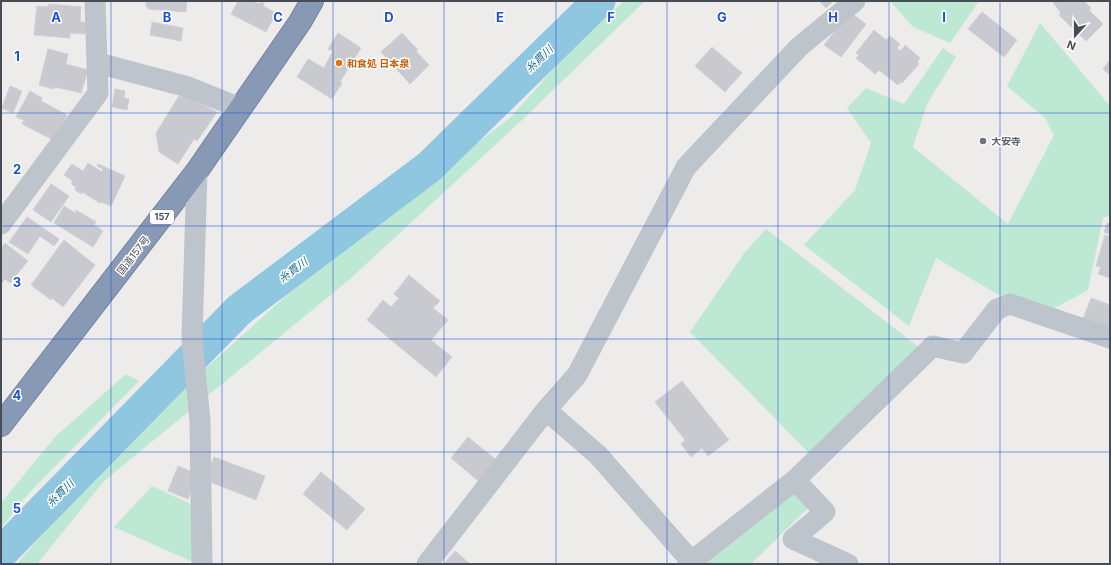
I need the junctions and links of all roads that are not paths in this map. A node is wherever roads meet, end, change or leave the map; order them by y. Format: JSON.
{"nodes":[{"id":1,"x":95,"y":1,"type":"edge"},
{"id":2,"x":312,"y":1,"type":"edge"},
{"id":3,"x":855,"y":1,"type":"edge"},
{"id":4,"x":98,"y":63,"type":"junction"},
{"id":5,"x":240,"y":108,"type":"junction"},
{"id":6,"x":197,"y":171,"type":"junction"},
{"id":7,"x":1,"y":224,"type":"edge"},
{"id":8,"x":1110,"y":338,"type":"edge"},
{"id":9,"x":546,"y":410,"type":"junction"},
{"id":10,"x":1,"y":425,"type":"edge"},
{"id":11,"x":795,"y":480,"type":"junction"},
{"id":12,"x":690,"y":563,"type":"edge"},
{"id":13,"x":202,"y":564,"type":"edge"},
{"id":14,"x":427,"y":564,"type":"edge"},
{"id":15,"x":848,"y":564,"type":"edge"}],
"edges":[{"from":1,"to":4,"type":"street"},
{"from":2,"to":5,"type":"highway","name":"国道157号","number":"157"},
{"from":3,"to":9,"type":"street"},
{"from":4,"to":5,"type":"street"},
{"from":4,"to":7,"type":"street"},
{"from":5,"to":6,"type":"highway","name":"国道157号","number":"157"},
{"from":6,"to":10,"type":"highway","name":"国道157号","number":"157"},
{"from":6,"to":13,"type":"street"},
{"from":8,"to":11,"type":"street"},
{"from":9,"to":12,"type":"street"},
{"from":9,"to":14,"type":"street"},
{"from":11,"to":12,"type":"street"},
{"from":11,"to":15,"type":"street"}]}
